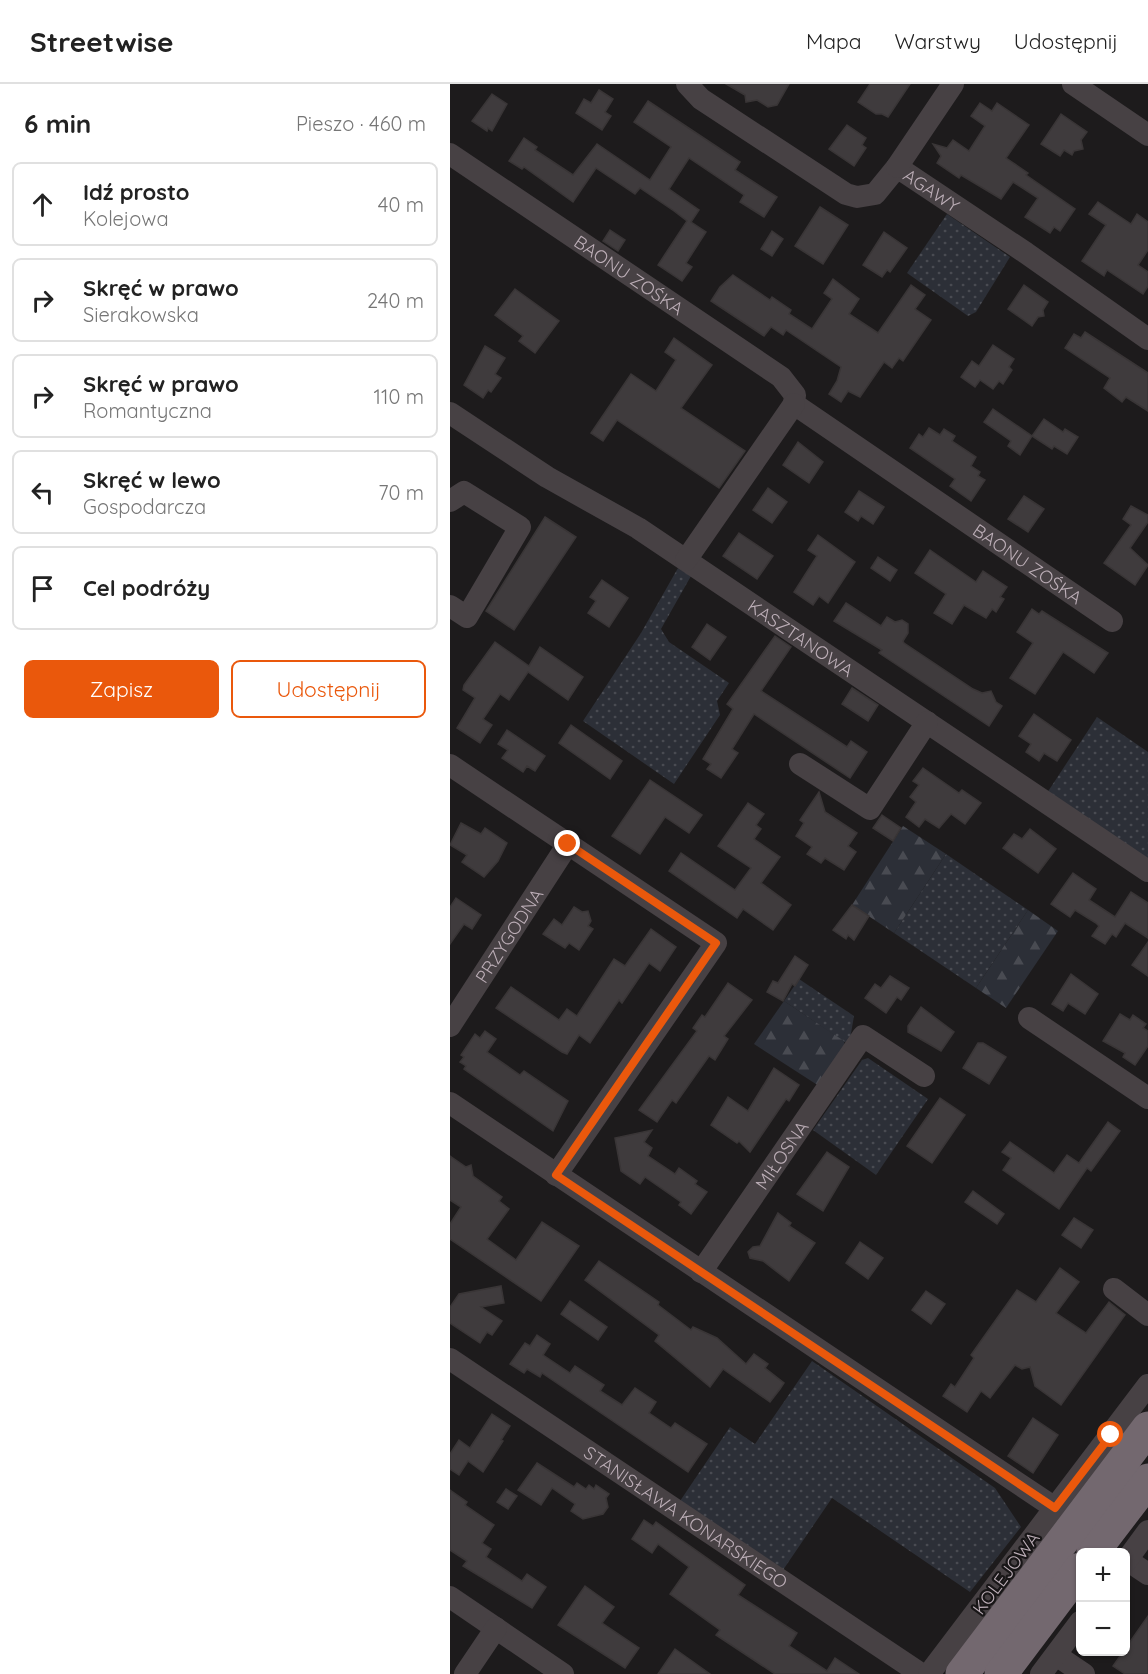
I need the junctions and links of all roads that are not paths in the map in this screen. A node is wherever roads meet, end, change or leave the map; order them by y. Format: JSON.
{"nodes":[{"id":1,"x":687,"y":84,"type":"edge"},
{"id":2,"x":953,"y":84,"type":"edge"},
{"id":3,"x":1073,"y":84,"type":"edge"},
{"id":4,"x":1148,"y":135,"type":"edge"},
{"id":5,"x":450,"y":154,"type":"edge"},
{"id":6,"x":897,"y":167,"type":"junction"},
{"id":7,"x":1148,"y":339,"type":"edge"},
{"id":8,"x":794,"y":404,"type":"junction"},
{"id":9,"x":450,"y":413,"type":"edge"},
{"id":10,"x":450,"y":501,"type":"edge"},
{"id":11,"x":686,"y":560,"type":"junction"},
{"id":12,"x":450,"y":606,"type":"edge"},
{"id":13,"x":1112,"y":621,"type":"dead end"},
{"id":14,"x":927,"y":722,"type":"junction"},
{"id":15,"x":450,"y":765,"type":"edge"},
{"id":16,"x":800,"y":765,"type":"dead end"},
{"id":17,"x":568,"y":844,"type":"junction"},
{"id":18,"x":1148,"y":871,"type":"edge"},
{"id":19,"x":1029,"y":1018,"type":"dead end"},
{"id":20,"x":450,"y":1026,"type":"edge"},
{"id":21,"x":924,"y":1076,"type":"dead end"},
{"id":22,"x":1148,"y":1098,"type":"edge"},
{"id":23,"x":450,"y":1103,"type":"edge"},
{"id":24,"x":556,"y":1175,"type":"junction"},
{"id":25,"x":701,"y":1272,"type":"junction"},
{"id":26,"x":1114,"y":1289,"type":"dead end"},
{"id":27,"x":1148,"y":1314,"type":"edge"},
{"id":28,"x":450,"y":1359,"type":"edge"},
{"id":29,"x":1148,"y":1385,"type":"edge"},
{"id":30,"x":1148,"y":1428,"type":"edge"},
{"id":31,"x":1148,"y":1480,"type":"edge"},
{"id":32,"x":1055,"y":1508,"type":"junction"},
{"id":33,"x":1148,"y":1531,"type":"edge"},
{"id":34,"x":1096,"y":1548,"type":"edge"},
{"id":35,"x":1130,"y":1555,"type":"edge"},
{"id":36,"x":1130,"y":1563,"type":"edge"},
{"id":37,"x":1076,"y":1574,"type":"edge"},
{"id":38,"x":1148,"y":1574,"type":"edge"},
{"id":39,"x":450,"y":1597,"type":"edge"},
{"id":40,"x":1076,"y":1627,"type":"edge"},
{"id":41,"x":496,"y":1628,"type":"junction"},
{"id":42,"x":1056,"y":1654,"type":"junction"},
{"id":43,"x":465,"y":1674,"type":"edge"},
{"id":44,"x":563,"y":1674,"type":"edge"},
{"id":45,"x":921,"y":1674,"type":"edge"},
{"id":46,"x":929,"y":1674,"type":"edge"},
{"id":47,"x":962,"y":1674,"type":"edge"},
{"id":48,"x":1001,"y":1674,"type":"edge"},
{"id":49,"x":1041,"y":1674,"type":"edge"},
{"id":50,"x":1084,"y":1674,"type":"edge"}],
"edges":[{"from":1,"to":6,"type":"street","name":"AGAWY"},
{"from":2,"to":6,"type":"street"},
{"from":3,"to":4,"type":"street"},
{"from":5,"to":8,"type":"street","name":"BAONU ZOŚKA"},
{"from":6,"to":7,"type":"street","name":"AGAWY"},
{"from":8,"to":11,"type":"street"},
{"from":8,"to":13,"type":"street","name":"BAONU ZOŚKA"},
{"from":9,"to":11,"type":"street","name":"KASZTANOWA"},
{"from":10,"to":12,"type":"street"},
{"from":11,"to":14,"type":"street","name":"KASZTANOWA"},
{"from":14,"to":16,"type":"street"},
{"from":14,"to":18,"type":"street","name":"KASZTANOWA"},
{"from":15,"to":17,"type":"street"},
{"from":17,"to":20,"type":"street","name":"PRZYGODNA"},
{"from":17,"to":24,"type":"street"},
{"from":19,"to":22,"type":"street"},
{"from":21,"to":25,"type":"street","name":"MIŁOSNA"},
{"from":23,"to":24,"type":"street"},
{"from":24,"to":25,"type":"street"},
{"from":25,"to":32,"type":"street"},
{"from":26,"to":27,"type":"street"},
{"from":28,"to":45,"type":"street","name":"STANISŁAWA KONARSKIEGO"},
{"from":29,"to":32,"type":"street","name":"KOLEJOWA"},
{"from":30,"to":47,"type":"highway","name":"KOLEJOWA"},
{"from":31,"to":34,"type":"highway"},
{"from":32,"to":46,"type":"street","name":"KOLEJOWA"},
{"from":33,"to":35,"type":"street"},
{"from":36,"to":38,"type":"street"},
{"from":37,"to":48,"type":"highway"},
{"from":39,"to":41,"type":"street"},
{"from":40,"to":42,"type":"street"},
{"from":41,"to":43,"type":"street"},
{"from":41,"to":44,"type":"street"},
{"from":42,"to":49,"type":"street"},
{"from":42,"to":50,"type":"street"}]}
